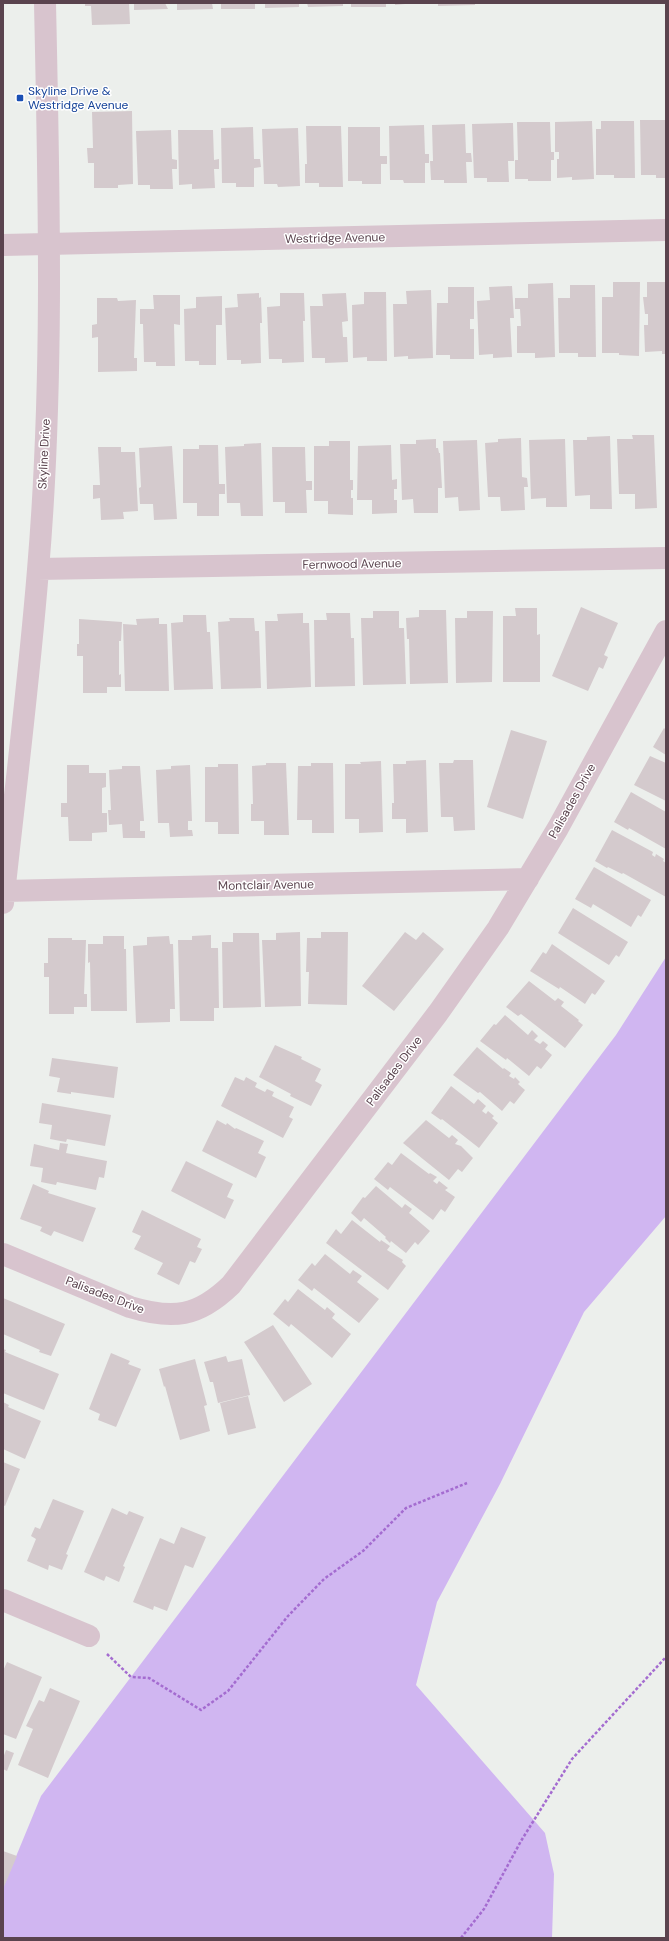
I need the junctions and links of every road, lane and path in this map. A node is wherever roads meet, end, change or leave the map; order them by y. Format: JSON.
{"nodes":[{"id":1,"x":45,"y":3,"type":"edge"},
{"id":2,"x":666,"y":230,"type":"edge"},
{"id":3,"x":50,"y":244,"type":"junction"},
{"id":4,"x":3,"y":245,"type":"edge"},
{"id":5,"x":666,"y":558,"type":"edge"},
{"id":6,"x":38,"y":569,"type":"junction"},
{"id":7,"x":666,"y":631,"type":"edge"},
{"id":8,"x":528,"y":879,"type":"junction"},
{"id":9,"x":4,"y":897,"type":"edge"},
{"id":10,"x":3,"y":1254,"type":"edge"},
{"id":11,"x":467,"y":1483,"type":"dead end"},
{"id":12,"x":3,"y":1600,"type":"edge"},
{"id":13,"x":89,"y":1636,"type":"joint"},
{"id":14,"x":666,"y":1657,"type":"edge"},
{"id":15,"x":461,"y":1938,"type":"edge"}],
"edges":[{"from":1,"to":3,"type":"street","name":"Skyline Drive"},
{"from":2,"to":3,"type":"street","name":"Westridge Avenue"},
{"from":3,"to":4,"type":"street","name":"Westridge Avenue"},
{"from":3,"to":6,"type":"street","name":"Skyline Drive"},
{"from":5,"to":6,"type":"street","name":"Fernwood Avenue"},
{"from":6,"to":9,"type":"street","name":"Skyline Drive"},
{"from":7,"to":8,"type":"street","name":"Palisades Drive"},
{"from":8,"to":9,"type":"street","name":"Montclair Avenue"},
{"from":8,"to":10,"type":"street","name":"Palisades Drive"},
{"from":11,"to":13,"type":"path"},
{"from":12,"to":13,"type":"street"},
{"from":14,"to":15,"type":"path"}]}
